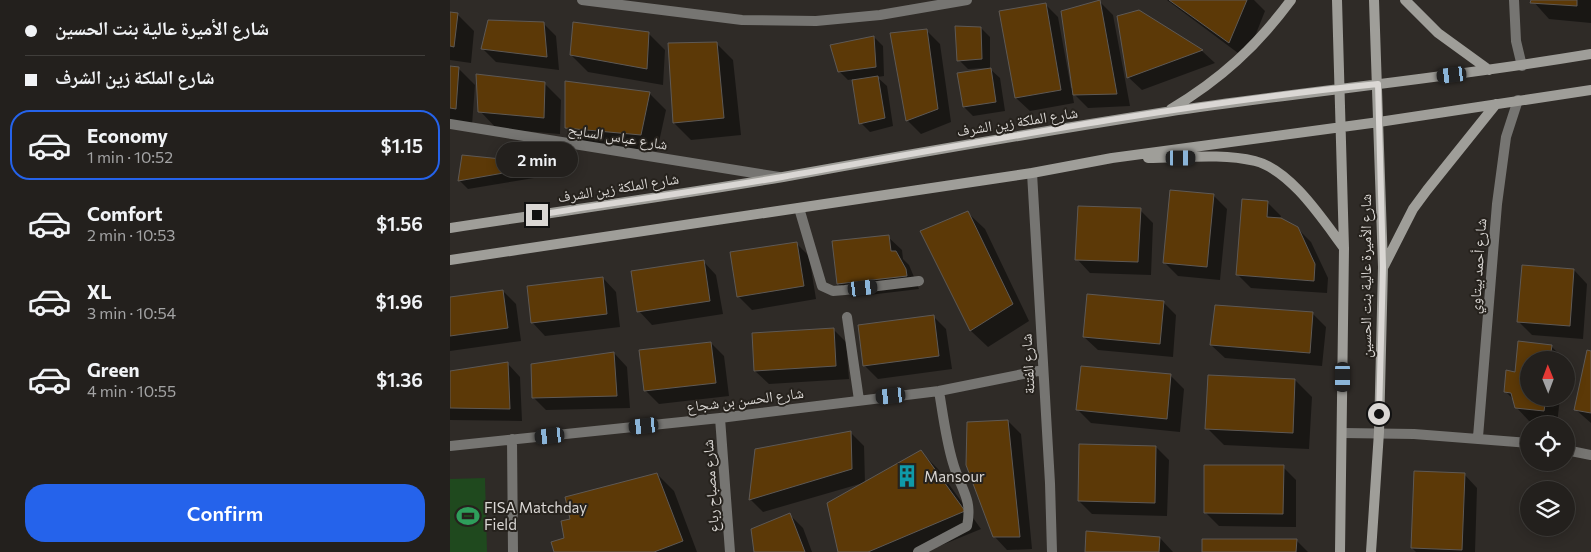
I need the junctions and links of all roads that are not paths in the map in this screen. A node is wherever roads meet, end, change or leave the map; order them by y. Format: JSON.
{"nodes":[{"id":1,"x":582,"y":0,"type":"edge"},
{"id":2,"x":967,"y":0,"type":"edge"},
{"id":3,"x":1291,"y":0,"type":"edge"},
{"id":4,"x":1337,"y":0,"type":"edge"},
{"id":5,"x":1374,"y":0,"type":"edge"},
{"id":6,"x":1405,"y":0,"type":"edge"},
{"id":7,"x":1514,"y":0,"type":"edge"},
{"id":8,"x":1591,"y":54,"type":"edge"},
{"id":9,"x":1522,"y":66,"type":"junction"},
{"id":10,"x":1490,"y":70,"type":"junction"},
{"id":11,"x":1378,"y":84,"type":"junction"},
{"id":12,"x":1341,"y":88,"type":"junction"},
{"id":13,"x":1591,"y":90,"type":"edge"},
{"id":14,"x":1518,"y":100,"type":"junction"},
{"id":15,"x":1496,"y":104,"type":"junction"},
{"id":16,"x":1165,"y":112,"type":"junction"},
{"id":17,"x":1379,"y":122,"type":"junction"},
{"id":18,"x":450,"y":124,"type":"edge"},
{"id":19,"x":1342,"y":126,"type":"junction"},
{"id":20,"x":1112,"y":158,"type":"junction"},
{"id":21,"x":1032,"y":173,"type":"junction"},
{"id":22,"x":780,"y":177,"type":"junction"},
{"id":23,"x":799,"y":208,"type":"junction"},
{"id":24,"x":450,"y":228,"type":"edge"},
{"id":25,"x":1344,"y":248,"type":"junction"},
{"id":26,"x":450,"y":260,"type":"edge"},
{"id":27,"x":1383,"y":267,"type":"junction"},
{"id":28,"x":919,"y":281,"type":"dead end"},
{"id":29,"x":848,"y":317,"type":"dead end"},
{"id":30,"x":1043,"y":370,"type":"junction"},
{"id":31,"x":939,"y":391,"type":"junction"},
{"id":32,"x":859,"y":400,"type":"junction"},
{"id":33,"x":720,"y":418,"type":"junction"},
{"id":34,"x":1379,"y":432,"type":"junction"},
{"id":35,"x":1342,"y":433,"type":"junction"},
{"id":36,"x":1478,"y":437,"type":"junction"},
{"id":37,"x":512,"y":440,"type":"junction"},
{"id":38,"x":1520,"y":442,"type":"edge"},
{"id":39,"x":450,"y":446,"type":"edge"},
{"id":40,"x":1575,"y":452,"type":"edge"},
{"id":41,"x":1591,"y":455,"type":"edge"},
{"id":42,"x":513,"y":552,"type":"edge"},
{"id":43,"x":730,"y":552,"type":"edge"},
{"id":44,"x":918,"y":552,"type":"edge"},
{"id":45,"x":1052,"y":552,"type":"edge"},
{"id":46,"x":1340,"y":552,"type":"edge"},
{"id":47,"x":1371,"y":552,"type":"edge"}],
"edges":[{"from":1,"to":2,"type":"street"},
{"from":3,"to":16,"type":"main road"},
{"from":4,"to":12,"type":"main road","name":"شارع الأميرة عالية بنت الحسين"},
{"from":5,"to":11,"type":"main road","name":"شارع الأميرة عالية بنت الحسين"},
{"from":6,"to":10,"type":"main road"},
{"from":7,"to":9,"type":"street"},
{"from":8,"to":9,"type":"main road","name":"شارع الملكة زين الشرف"},
{"from":9,"to":10,"type":"main road","name":"شارع الملكة زين الشرف"},
{"from":10,"to":11,"type":"main road","name":"شارع الملكة زين الشرف"},
{"from":11,"to":12,"type":"main road","name":"شارع الملكة زين الشرف"},
{"from":11,"to":17,"type":"main road","name":"شارع الأميرة عالية بنت الحسين"},
{"from":12,"to":16,"type":"main road","name":"شارع الملكة زين الشرف"},
{"from":12,"to":19,"type":"main road","name":"شارع الأميرة عالية بنت الحسين"},
{"from":13,"to":14,"type":"main road"},
{"from":14,"to":15,"type":"main road"},
{"from":14,"to":36,"type":"street","name":"شارع أحمد بيتاوي"},
{"from":15,"to":17,"type":"main road"},
{"from":15,"to":27,"type":"main road"},
{"from":16,"to":22,"type":"main road","name":"شارع الملكة زين الشرف"},
{"from":17,"to":19,"type":"main road"},
{"from":17,"to":27,"type":"main road","name":"شارع الأميرة عالية بنت الحسين"},
{"from":18,"to":22,"type":"street","name":"شارع عباس السايح"},
{"from":19,"to":20,"type":"main road"},
{"from":19,"to":25,"type":"main road","name":"شارع الأميرة عالية بنت الحسين"},
{"from":20,"to":21,"type":"main road"},
{"from":20,"to":25,"type":"main road"},
{"from":21,"to":23,"type":"main road"},
{"from":21,"to":30,"type":"street","name":"شارع الفتنة"},
{"from":22,"to":24,"type":"main road","name":"شارع الملكة زين الشرف"},
{"from":23,"to":26,"type":"main road"},
{"from":23,"to":28,"type":"street"},
{"from":25,"to":35,"type":"main road","name":"شارع الأميرة عالية بنت الحسين"},
{"from":27,"to":34,"type":"main road","name":"شارع الأميرة عالية بنت الحسين"},
{"from":29,"to":32,"type":"street"},
{"from":30,"to":31,"type":"street","name":"شارع الحسن بن شجاع"},
{"from":30,"to":45,"type":"street","name":"شارع الفتنة"},
{"from":31,"to":32,"type":"street","name":"شارع الحسن بن شجاع"},
{"from":31,"to":44,"type":"street"},
{"from":32,"to":33,"type":"street","name":"شارع الحسن بن شجاع"},
{"from":33,"to":37,"type":"street","name":"شارع الحسن بن شجاع"},
{"from":33,"to":43,"type":"street","name":"شارع مصباح رباع"},
{"from":34,"to":35,"type":"street"},
{"from":34,"to":36,"type":"street"},
{"from":34,"to":47,"type":"main road","name":"شارع الأميرة عالية بنت الحسين"},
{"from":35,"to":46,"type":"main road","name":"شارع الأميرة عالية بنت الحسين"},
{"from":36,"to":38,"type":"street"},
{"from":37,"to":39,"type":"street","name":"شارع الحسن بن شجاع"},
{"from":37,"to":42,"type":"street"},
{"from":40,"to":41,"type":"street"}]}
